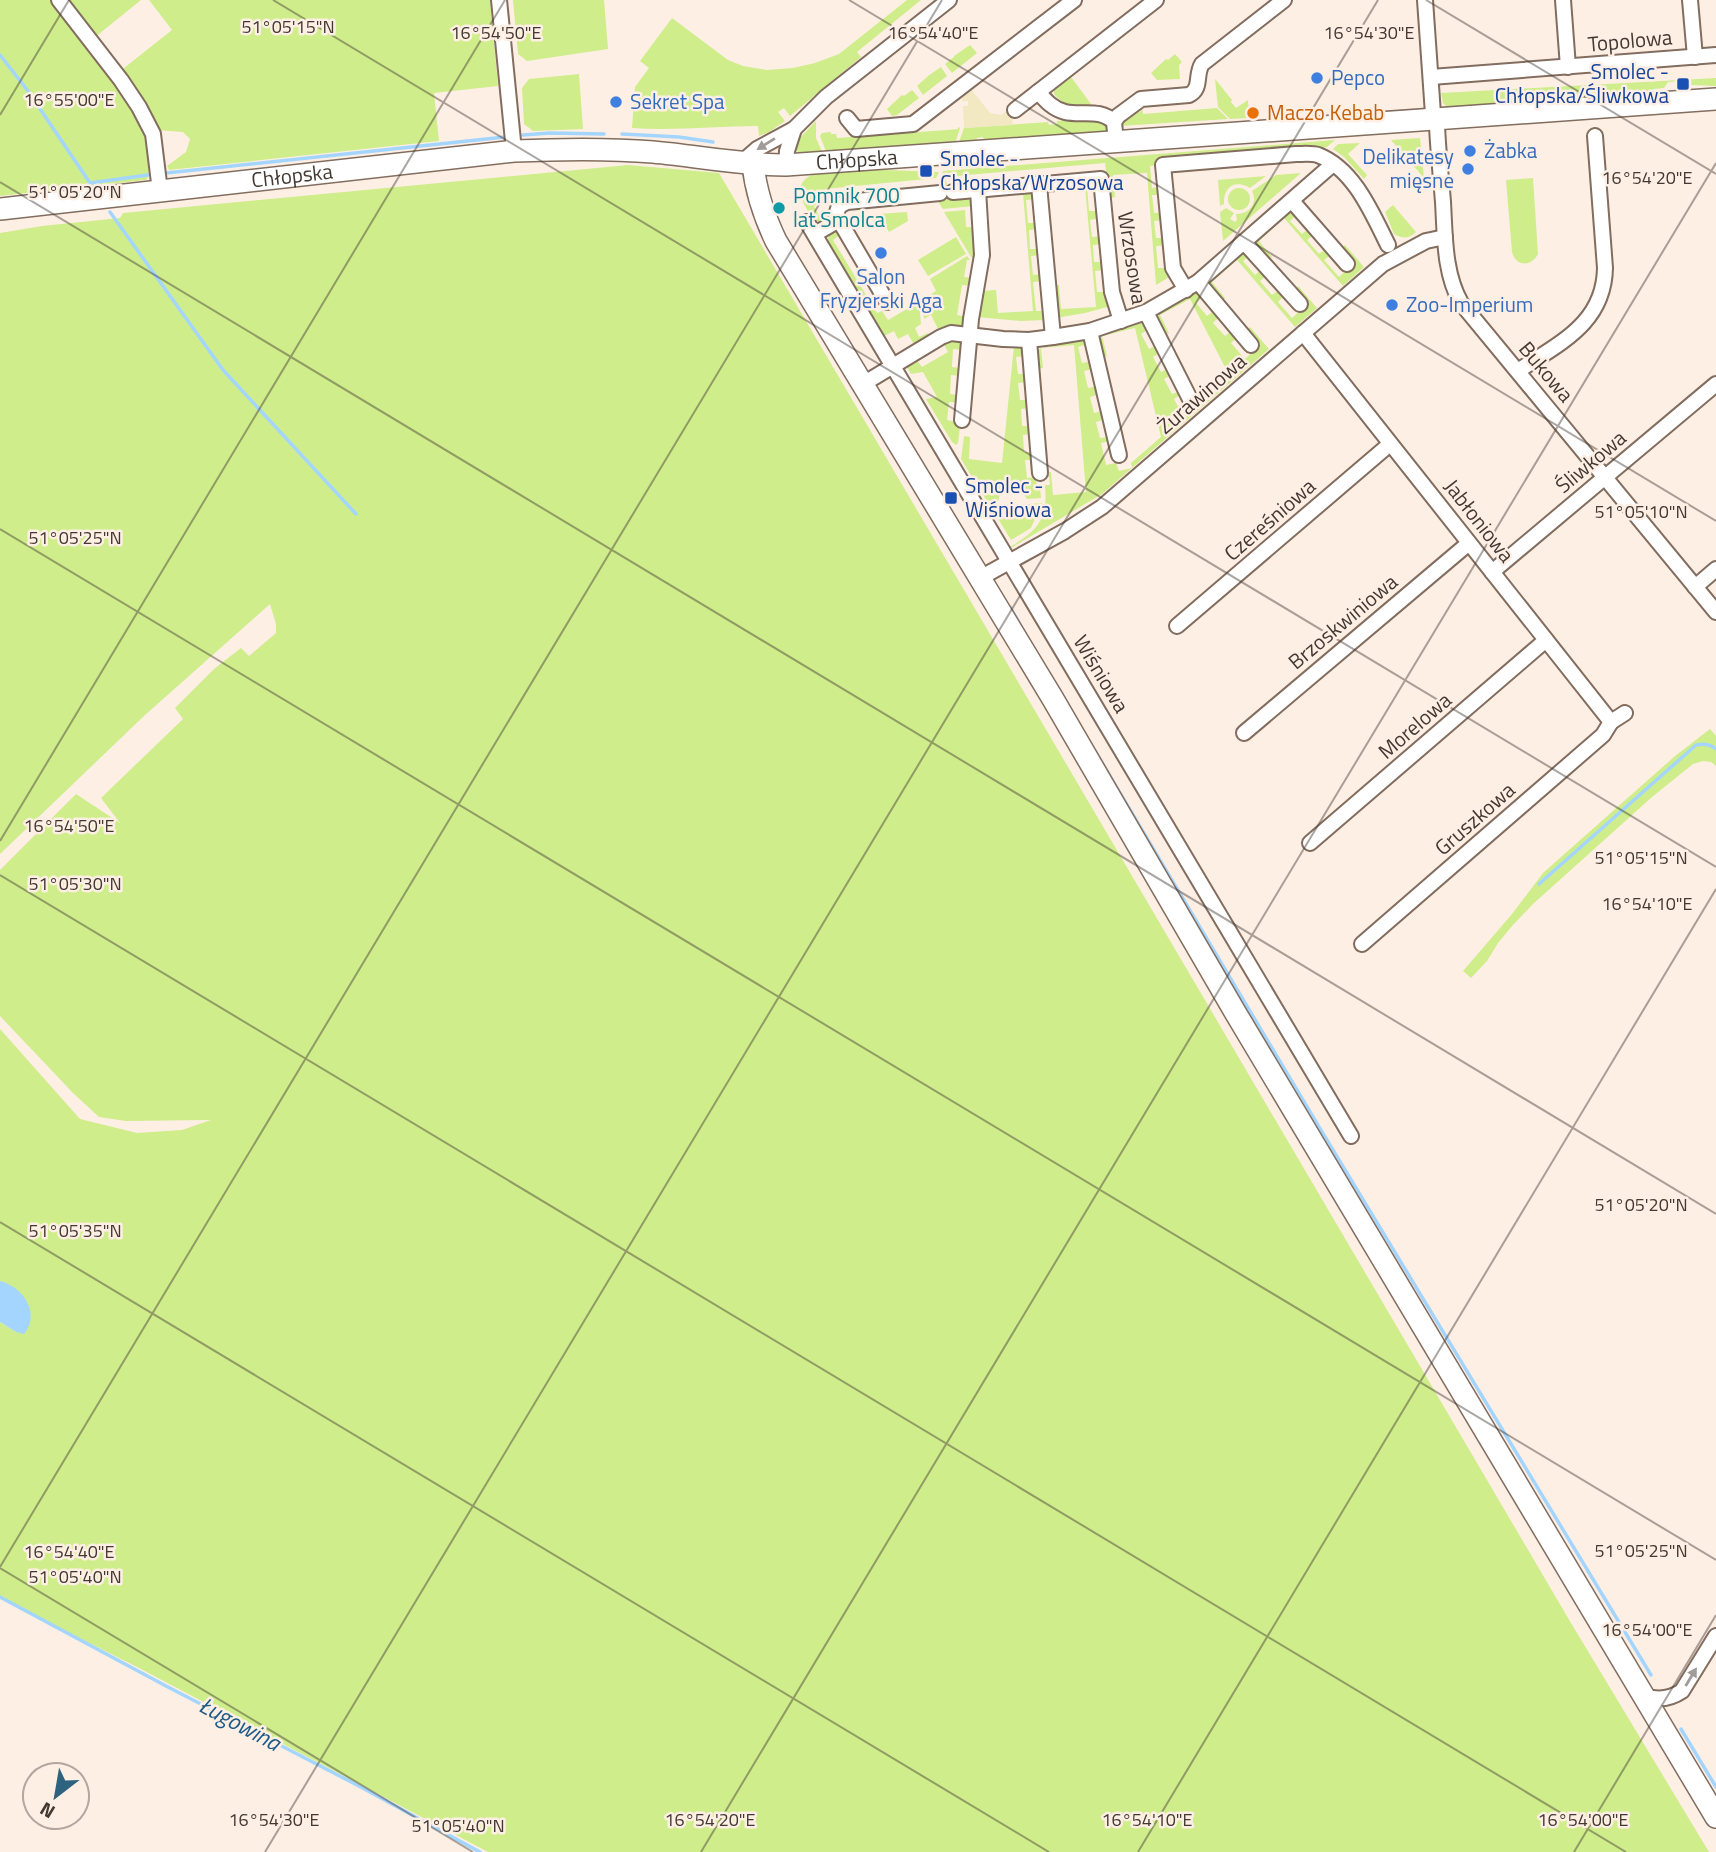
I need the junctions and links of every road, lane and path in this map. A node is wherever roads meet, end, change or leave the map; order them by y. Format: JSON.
{"nodes":[{"id":1,"x":60,"y":0,"type":"edge"},
{"id":2,"x":499,"y":0,"type":"edge"},
{"id":3,"x":949,"y":0,"type":"edge"},
{"id":4,"x":1073,"y":0,"type":"edge"},
{"id":5,"x":1156,"y":0,"type":"edge"},
{"id":6,"x":1284,"y":0,"type":"edge"},
{"id":7,"x":1425,"y":0,"type":"edge"},
{"id":8,"x":1563,"y":0,"type":"edge"},
{"id":9,"x":1690,"y":0,"type":"edge"},
{"id":10,"x":1716,"y":55,"type":"edge"},
{"id":11,"x":1695,"y":57,"type":"junction"},
{"id":12,"x":1568,"y":67,"type":"junction"},
{"id":13,"x":1431,"y":77,"type":"junction"},
{"id":14,"x":1038,"y":92,"type":"junction"},
{"id":15,"x":1716,"y":99,"type":"edge"},
{"id":16,"x":1015,"y":110,"type":"dead end"},
{"id":17,"x":847,"y":117,"type":"dead end"},
{"id":18,"x":1436,"y":120,"type":"junction"},
{"id":19,"x":794,"y":129,"type":"junction"},
{"id":20,"x":1115,"y":132,"type":"junction"},
{"id":21,"x":1595,"y":136,"type":"dead end"},
{"id":22,"x":514,"y":151,"type":"junction"},
{"id":23,"x":747,"y":164,"type":"junction"},
{"id":24,"x":1333,"y":164,"type":"junction"},
{"id":25,"x":786,"y":165,"type":"junction"},
{"id":26,"x":1039,"y":185,"type":"junction"},
{"id":27,"x":978,"y":190,"type":"junction"},
{"id":28,"x":160,"y":191,"type":"junction"},
{"id":29,"x":947,"y":193,"type":"joint"},
{"id":30,"x":1292,"y":201,"type":"junction"},
{"id":31,"x":0,"y":209,"type":"edge"},
{"id":32,"x":839,"y":220,"type":"junction"},
{"id":33,"x":1445,"y":237,"type":"junction"},
{"id":34,"x":1244,"y":242,"type":"junction"},
{"id":35,"x":1388,"y":245,"type":"dead end"},
{"id":36,"x":1347,"y":264,"type":"dead end"},
{"id":37,"x":1192,"y":286,"type":"junction"},
{"id":38,"x":887,"y":302,"type":"dead end"},
{"id":39,"x":1300,"y":304,"type":"dead end"},
{"id":40,"x":1146,"y":312,"type":"junction"},
{"id":41,"x":1121,"y":321,"type":"junction"},
{"id":42,"x":1090,"y":331,"type":"junction"},
{"id":43,"x":1303,"y":333,"type":"junction"},
{"id":44,"x":970,"y":335,"type":"junction"},
{"id":45,"x":1052,"y":337,"type":"junction"},
{"id":46,"x":1029,"y":340,"type":"junction"},
{"id":47,"x":1251,"y":345,"type":"dead end"},
{"id":48,"x":893,"y":366,"type":"junction"},
{"id":49,"x":1518,"y":371,"type":"junction"},
{"id":50,"x":863,"y":384,"type":"junction"},
{"id":51,"x":1716,"y":384,"type":"edge"},
{"id":52,"x":1192,"y":403,"type":"dead end"},
{"id":53,"x":962,"y":421,"type":"dead end"},
{"id":54,"x":1390,"y":444,"type":"junction"},
{"id":55,"x":1119,"y":455,"type":"dead end"},
{"id":56,"x":1040,"y":473,"type":"dead end"},
{"id":57,"x":1606,"y":477,"type":"junction"},
{"id":58,"x":1469,"y":543,"type":"junction"},
{"id":59,"x":1009,"y":561,"type":"junction"},
{"id":60,"x":1716,"y":569,"type":"edge"},
{"id":61,"x":1492,"y":572,"type":"junction"},
{"id":62,"x":980,"y":578,"type":"junction"},
{"id":63,"x":1695,"y":587,"type":"junction"},
{"id":64,"x":1716,"y":612,"type":"edge"},
{"id":65,"x":1177,"y":626,"type":"dead end"},
{"id":66,"x":1546,"y":640,"type":"junction"},
{"id":67,"x":1625,"y":713,"type":"dead end"},
{"id":68,"x":1611,"y":722,"type":"junction"},
{"id":69,"x":1244,"y":733,"type":"dead end"},
{"id":70,"x":1310,"y":843,"type":"dead end"},
{"id":71,"x":1362,"y":944,"type":"dead end"},
{"id":72,"x":1351,"y":1136,"type":"dead end"},
{"id":73,"x":1716,"y":1636,"type":"edge"},
{"id":74,"x":1643,"y":1695,"type":"junction"},
{"id":75,"x":1674,"y":1696,"type":"junction"},
{"id":76,"x":1664,"y":1730,"type":"junction"},
{"id":77,"x":1716,"y":1817,"type":"edge"}],
"edges":[{"from":1,"to":28,"type":"street"},
{"from":2,"to":22,"type":"street"},
{"from":3,"to":19,"type":"street"},
{"from":4,"to":17,"type":"street"},
{"from":5,"to":14,"type":"street"},
{"from":6,"to":20,"type":"street"},
{"from":7,"to":13,"type":"street","name":"Bukowa"},
{"from":8,"to":12,"type":"street","name":"Topolowa"},
{"from":9,"to":11,"type":"street","name":"Topolowa"},
{"from":10,"to":11,"type":"street","name":"Topolowa"},
{"from":11,"to":12,"type":"street","name":"Topolowa"},
{"from":12,"to":13,"type":"street","name":"Topolowa"},
{"from":13,"to":18,"type":"street","name":"Bukowa"},
{"from":14,"to":16,"type":"street"},
{"from":14,"to":20,"type":"street"},
{"from":15,"to":18,"type":"street","name":"Chłopska"},
{"from":18,"to":20,"type":"street","name":"Chłopska"},
{"from":18,"to":33,"type":"street","name":"Bukowa"},
{"from":19,"to":23,"type":"street","one_way":true},
{"from":19,"to":25,"type":"street"},
{"from":20,"to":25,"type":"street","name":"Chłopska"},
{"from":21,"to":49,"type":"street"},
{"from":22,"to":23,"type":"street","name":"Chłopska"},
{"from":22,"to":28,"type":"street","name":"Chłopska"},
{"from":23,"to":25,"type":"street","name":"Chłopska"},
{"from":23,"to":50,"type":"street"},
{"from":24,"to":30,"type":"street","name":"Wrzosowa"},
{"from":24,"to":35,"type":"street","name":"Wrzosowa"},
{"from":24,"to":37,"type":"street","name":"Wrzosowa"},
{"from":26,"to":27,"type":"street","name":"Wrzosowa"},
{"from":26,"to":41,"type":"street","name":"Wrzosowa"},
{"from":26,"to":45,"type":"street"},
{"from":27,"to":29,"type":"street","name":"Wrzosowa"},
{"from":27,"to":44,"type":"street"},
{"from":28,"to":31,"type":"street","name":"Chłopska"},
{"from":29,"to":32,"type":"street","name":"Wiśniowa"},
{"from":30,"to":34,"type":"street","name":"Wrzosowa"},
{"from":30,"to":36,"type":"street"},
{"from":32,"to":38,"type":"street"},
{"from":32,"to":48,"type":"street","name":"Wiśniowa"},
{"from":33,"to":43,"type":"street","name":"Żurawinowa"},
{"from":33,"to":49,"type":"street","name":"Bukowa"},
{"from":34,"to":37,"type":"street","name":"Wrzosowa"},
{"from":34,"to":39,"type":"street"},
{"from":37,"to":40,"type":"street","name":"Wrzosowa"},
{"from":37,"to":47,"type":"street","name":"Wrzosowa"},
{"from":40,"to":41,"type":"street","name":"Wrzosowa"},
{"from":40,"to":52,"type":"street","name":"Wrzosowa"},
{"from":41,"to":42,"type":"street","name":"Wrzosowa"},
{"from":42,"to":45,"type":"street","name":"Wrzosowa"},
{"from":42,"to":55,"type":"street"},
{"from":43,"to":54,"type":"street","name":"Jabłoniowa"},
{"from":43,"to":59,"type":"street","name":"Żurawinowa"},
{"from":44,"to":46,"type":"street","name":"Wrzosowa"},
{"from":44,"to":48,"type":"street","name":"Wrzosowa"},
{"from":44,"to":53,"type":"street"},
{"from":45,"to":46,"type":"street","name":"Wrzosowa"},
{"from":46,"to":56,"type":"street"},
{"from":48,"to":50,"type":"street","name":"Wrzosowa"},
{"from":48,"to":59,"type":"street","name":"Wiśniowa"},
{"from":49,"to":57,"type":"street","name":"Bukowa"},
{"from":50,"to":62,"type":"street"},
{"from":51,"to":57,"type":"street","name":"Śliwkowa"},
{"from":54,"to":58,"type":"street","name":"Jabłoniowa"},
{"from":54,"to":65,"type":"street","name":"Czereśniowa"},
{"from":57,"to":61,"type":"street","name":"Śliwkowa"},
{"from":57,"to":63,"type":"street","name":"Bukowa"},
{"from":58,"to":61,"type":"street","name":"Jabłoniowa"},
{"from":58,"to":69,"type":"street","name":"Brzoskwiniowa"},
{"from":59,"to":62,"type":"street","name":"Żurawinowa"},
{"from":59,"to":72,"type":"street","name":"Wiśniowa"},
{"from":60,"to":63,"type":"street"},
{"from":61,"to":66,"type":"street","name":"Jabłoniowa"},
{"from":62,"to":74,"type":"street"},
{"from":63,"to":64,"type":"street","name":"Bukowa"},
{"from":66,"to":68,"type":"street","name":"Jabłoniowa"},
{"from":66,"to":70,"type":"street","name":"Morelowa"},
{"from":67,"to":68,"type":"street"},
{"from":68,"to":71,"type":"street","name":"Gruszkowa"},
{"from":75,"to":73,"type":"street","one_way":true},
{"from":74,"to":75,"type":"street"},
{"from":74,"to":76,"type":"street"},
{"from":75,"to":76,"type":"street"},
{"from":76,"to":77,"type":"street"}]}
